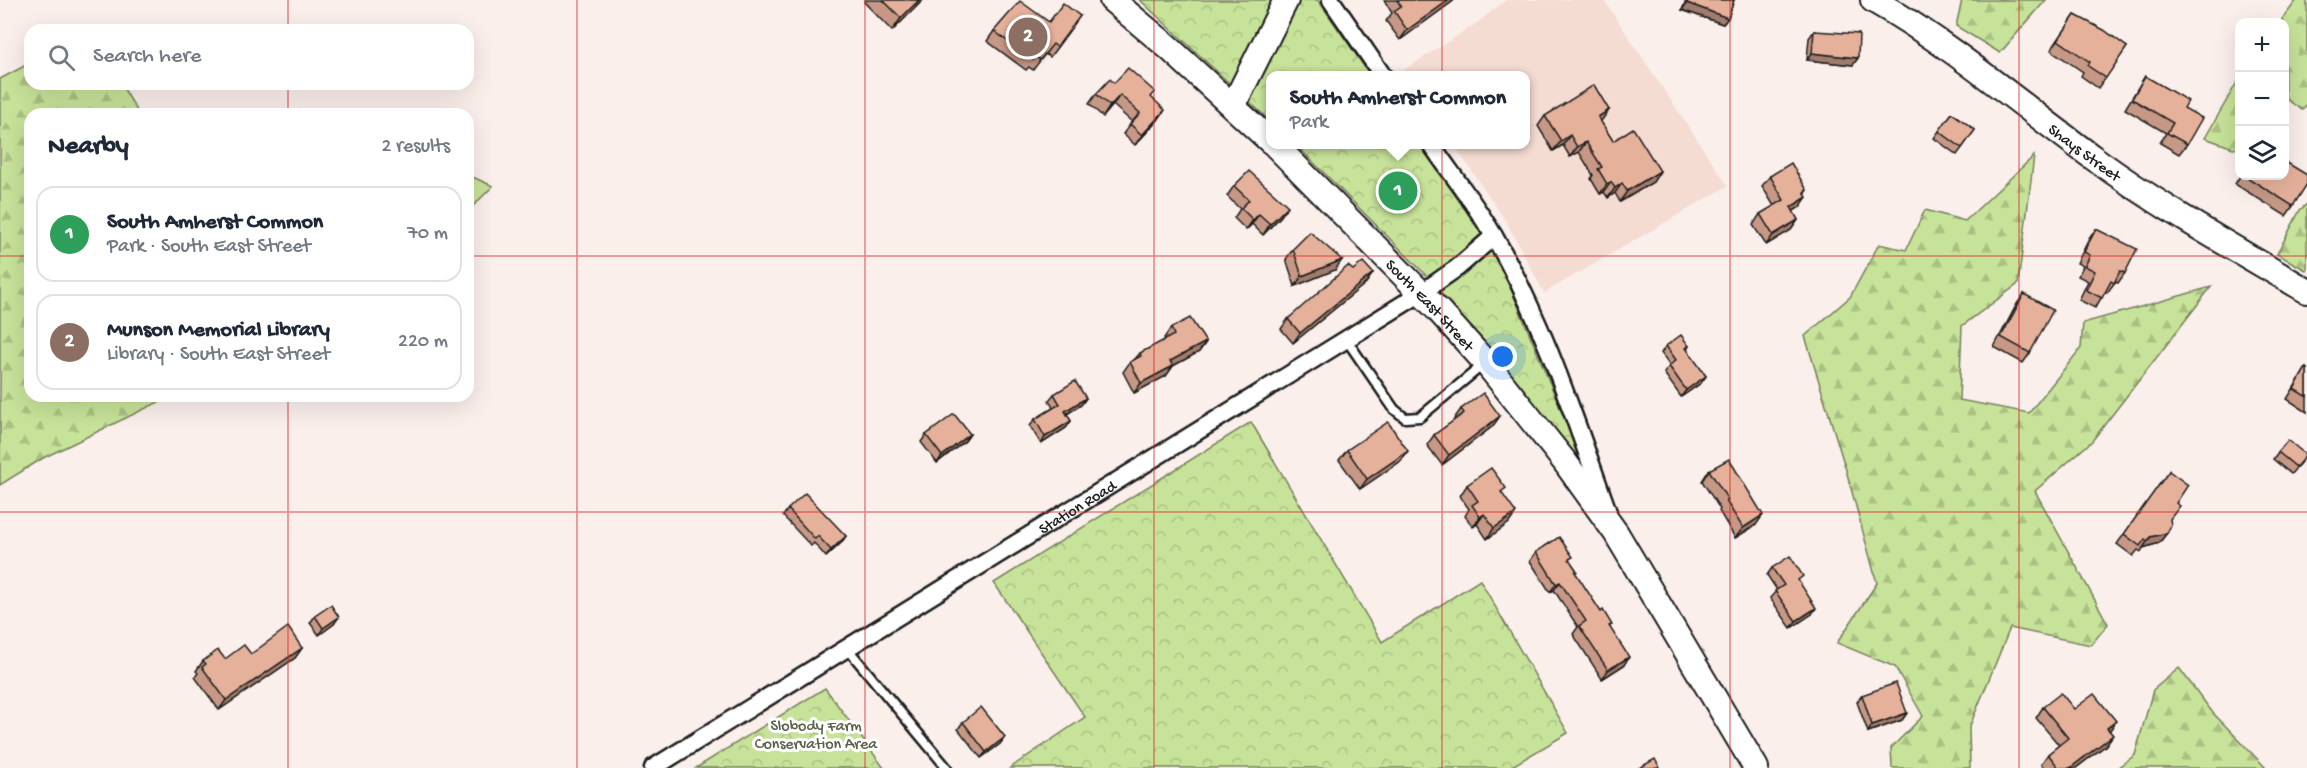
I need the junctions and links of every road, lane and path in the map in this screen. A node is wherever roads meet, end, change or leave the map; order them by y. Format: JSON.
{"nodes":[{"id":1,"x":1112,"y":0,"type":"edge"},
{"id":2,"x":1286,"y":0,"type":"edge"},
{"id":3,"x":1331,"y":0,"type":"edge"},
{"id":4,"x":1873,"y":0,"type":"edge"},
{"id":5,"x":1380,"y":71,"type":"edge"},
{"id":6,"x":1233,"y":106,"type":"junction"},
{"id":7,"x":1266,"y":137,"type":"edge"},
{"id":8,"x":1278,"y":149,"type":"edge"},
{"id":9,"x":1434,"y":149,"type":"edge"},
{"id":10,"x":1494,"y":236,"type":"junction"},
{"id":11,"x":2307,"y":291,"type":"edge"},
{"id":12,"x":1421,"y":293,"type":"junction"},
{"id":13,"x":1346,"y":338,"type":"junction"},
{"id":14,"x":1486,"y":363,"type":"junction"},
{"id":15,"x":1616,"y":533,"type":"junction"},
{"id":16,"x":847,"y":648,"type":"junction"},
{"id":17,"x":652,"y":768,"type":"edge"},
{"id":18,"x":947,"y":768,"type":"edge"},
{"id":19,"x":1756,"y":768,"type":"edge"}],
"edges":[{"from":1,"to":6,"type":"main road","name":"South East Street"},
{"from":2,"to":6,"type":"main road"},
{"from":3,"to":5,"type":"street"},
{"from":4,"to":11,"type":"main road","name":"Shays Street"},
{"from":6,"to":7,"type":"main road","name":"South East Street"},
{"from":8,"to":12,"type":"main road","name":"South East Street"},
{"from":9,"to":10,"type":"street","name":"South East Street"},
{"from":10,"to":12,"type":"street","name":"Station Road"},
{"from":10,"to":15,"type":"street","name":"South East Street"},
{"from":12,"to":13,"type":"street","name":"Station Road"},
{"from":12,"to":14,"type":"main road","name":"South East Street"},
{"from":13,"to":14,"type":"lane"},
{"from":13,"to":16,"type":"street","name":"Station Road"},
{"from":14,"to":15,"type":"main road","name":"South East Street"},
{"from":15,"to":19,"type":"main road","name":"South East Street"},
{"from":16,"to":17,"type":"street","name":"Station Road"},
{"from":16,"to":18,"type":"lane"}]}
